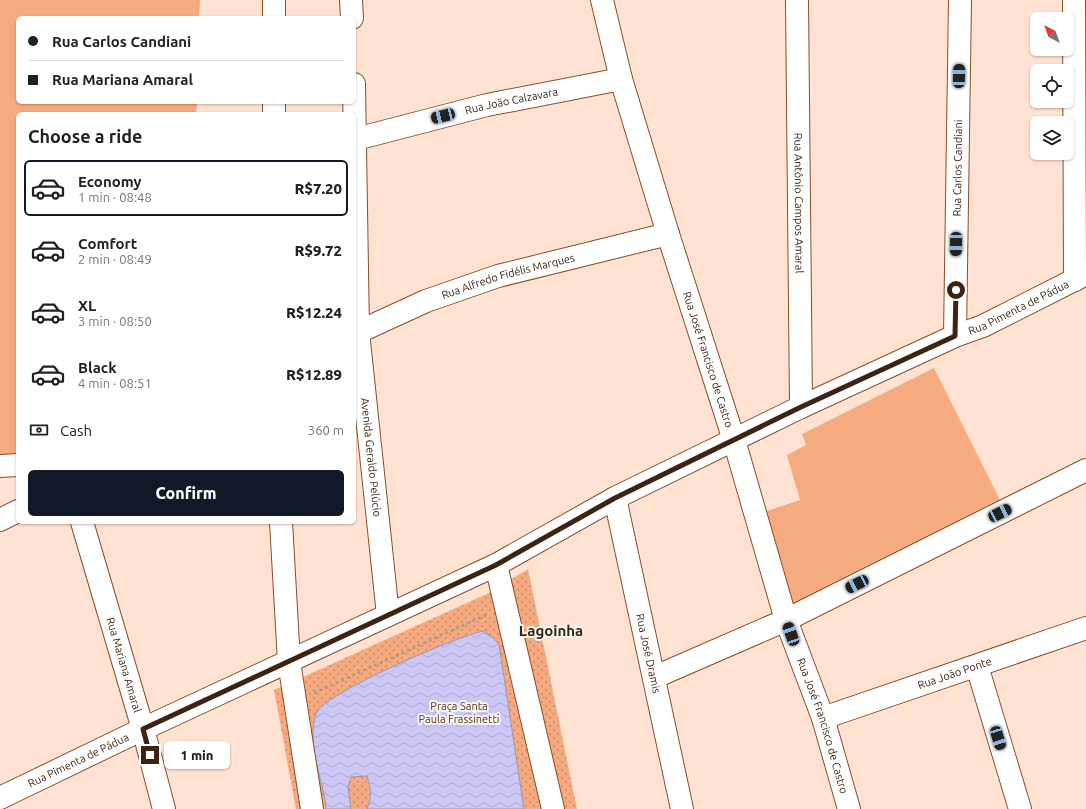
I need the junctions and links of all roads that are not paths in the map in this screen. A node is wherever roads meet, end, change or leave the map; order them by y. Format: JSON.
{"nodes":[{"id":1,"x":274,"y":0,"type":"edge"},
{"id":2,"x":351,"y":0,"type":"edge"},
{"id":3,"x":602,"y":0,"type":"edge"},
{"id":4,"x":797,"y":0,"type":"edge"},
{"id":5,"x":960,"y":0,"type":"edge"},
{"id":6,"x":1074,"y":0,"type":"edge"},
{"id":7,"x":274,"y":16,"type":"edge"},
{"id":8,"x":352,"y":16,"type":"edge"},
{"id":9,"x":621,"y":79,"type":"junction"},
{"id":10,"x":356,"y":139,"type":"joint"},
{"id":11,"x":668,"y":234,"type":"junction"},
{"id":12,"x":1080,"y":277,"type":"edge"},
{"id":13,"x":356,"y":333,"type":"edge"},
{"id":14,"x":955,"y":336,"type":"junction"},
{"id":15,"x":801,"y":407,"type":"junction"},
{"id":16,"x":734,"y":440,"type":"junction"},
{"id":17,"x":16,"y":465,"type":"edge"},
{"id":18,"x":0,"y":466,"type":"edge"},
{"id":19,"x":1086,"y":470,"type":"edge"},
{"id":20,"x":615,"y":498,"type":"junction"},
{"id":21,"x":16,"y":512,"type":"edge"},
{"id":22,"x":0,"y":520,"type":"edge"},
{"id":23,"x":83,"y":524,"type":"edge"},
{"id":24,"x":281,"y":524,"type":"edge"},
{"id":25,"x":496,"y":565,"type":"junction"},
{"id":26,"x":388,"y":615,"type":"junction"},
{"id":27,"x":786,"y":620,"type":"junction"},
{"id":28,"x":1086,"y":628,"type":"edge"},
{"id":29,"x":290,"y":662,"type":"junction"},
{"id":30,"x":977,"y":666,"type":"junction"},
{"id":31,"x":655,"y":677,"type":"junction"},
{"id":32,"x":823,"y":718,"type":"junction"},
{"id":33,"x":143,"y":729,"type":"junction"},
{"id":34,"x":0,"y":798,"type":"edge"},
{"id":35,"x":164,"y":809,"type":"edge"},
{"id":36,"x":312,"y":809,"type":"edge"},
{"id":37,"x":553,"y":809,"type":"edge"},
{"id":38,"x":682,"y":809,"type":"edge"},
{"id":39,"x":849,"y":809,"type":"edge"},
{"id":40,"x":1020,"y":809,"type":"edge"}],
"edges":[{"from":1,"to":7,"type":"street"},
{"from":2,"to":8,"type":"street"},
{"from":3,"to":9,"type":"street","name":"Rua José Francisco de Castro"},
{"from":4,"to":15,"type":"street","name":"Rua Antônio Campos Amaral"},
{"from":5,"to":14,"type":"street","name":"Rua Carlos Candiani"},
{"from":6,"to":12,"type":"street"},
{"from":9,"to":10,"type":"street","name":"Rua João Calzavara"},
{"from":9,"to":11,"type":"street","name":"Rua José Francisco de Castro"},
{"from":10,"to":13,"type":"street","name":"Avenida Geraldo Pelúcio"},
{"from":11,"to":13,"type":"street","name":"Rua Alfredo Fidélis Marques"},
{"from":11,"to":16,"type":"street","name":"Rua José Francisco de Castro"},
{"from":12,"to":14,"type":"street","name":"Rua Pimenta de Pádua"},
{"from":13,"to":26,"type":"street","name":"Avenida Geraldo Pelúcio"},
{"from":14,"to":15,"type":"street","name":"Rua Pimenta de Pádua"},
{"from":15,"to":16,"type":"street","name":"Rua Pimenta de Pádua"},
{"from":16,"to":20,"type":"street","name":"Rua Pimenta de Pádua"},
{"from":16,"to":27,"type":"street","name":"Rua José Francisco de Castro"},
{"from":17,"to":18,"type":"street"},
{"from":19,"to":27,"type":"street"},
{"from":20,"to":25,"type":"street","name":"Rua Pimenta de Pádua"},
{"from":20,"to":31,"type":"street","name":"Rua José Dramis"},
{"from":21,"to":22,"type":"street"},
{"from":23,"to":33,"type":"street","name":"Rua Mariana Amaral"},
{"from":24,"to":29,"type":"street"},
{"from":25,"to":26,"type":"street","name":"Rua Pimenta de Pádua"},
{"from":25,"to":37,"type":"street"},
{"from":26,"to":29,"type":"street","name":"Rua Pimenta de Pádua"},
{"from":27,"to":31,"type":"street"},
{"from":27,"to":32,"type":"street","name":"Rua José Francisco de Castro"},
{"from":28,"to":30,"type":"street","name":"Rua João Ponte"},
{"from":29,"to":33,"type":"street","name":"Rua Pimenta de Pádua"},
{"from":29,"to":36,"type":"street"},
{"from":30,"to":32,"type":"street","name":"Rua João Ponte"},
{"from":30,"to":40,"type":"street"},
{"from":31,"to":38,"type":"street","name":"Rua José Dramis"},
{"from":32,"to":39,"type":"street","name":"Rua José Francisco de Castro"},
{"from":33,"to":34,"type":"street","name":"Rua Pimenta de Pádua"},
{"from":33,"to":35,"type":"street","name":"Rua Mariana Amaral"}]}
